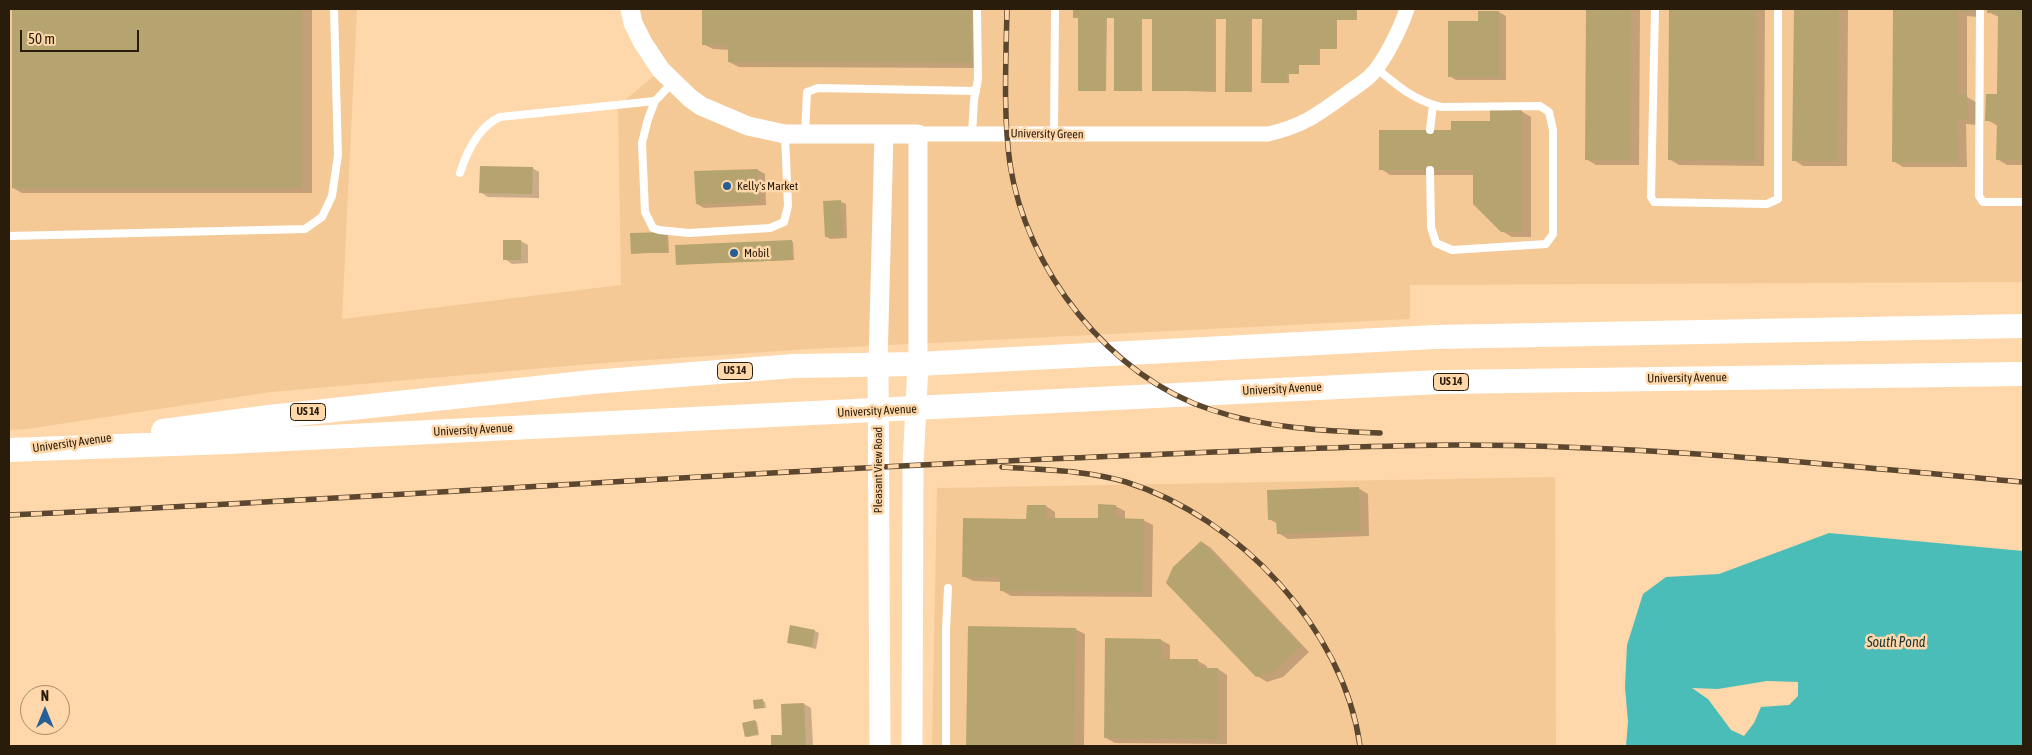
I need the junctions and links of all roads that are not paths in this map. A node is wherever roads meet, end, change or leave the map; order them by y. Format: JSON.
{"nodes":[{"id":1,"x":334,"y":9,"type":"edge"},
{"id":2,"x":630,"y":9,"type":"edge"},
{"id":3,"x":977,"y":9,"type":"edge"},
{"id":4,"x":1055,"y":9,"type":"edge"},
{"id":5,"x":1407,"y":9,"type":"edge"},
{"id":6,"x":1654,"y":9,"type":"edge"},
{"id":7,"x":1778,"y":9,"type":"edge"},
{"id":8,"x":1980,"y":9,"type":"edge"},
{"id":9,"x":1372,"y":73,"type":"junction"},
{"id":10,"x":674,"y":82,"type":"junction"},
{"id":11,"x":976,"y":91,"type":"junction"},
{"id":12,"x":655,"y":101,"type":"junction"},
{"id":13,"x":1433,"y":105,"type":"junction"},
{"id":14,"x":1430,"y":130,"type":"dead end"},
{"id":15,"x":785,"y":134,"type":"junction"},
{"id":16,"x":805,"y":134,"type":"junction"},
{"id":17,"x":884,"y":134,"type":"junction"},
{"id":18,"x":918,"y":134,"type":"junction"},
{"id":19,"x":972,"y":134,"type":"junction"},
{"id":20,"x":1054,"y":134,"type":"junction"},
{"id":21,"x":1430,"y":170,"type":"dead end"},
{"id":22,"x":460,"y":173,"type":"dead end"},
{"id":23,"x":2023,"y":202,"type":"edge"},
{"id":24,"x":9,"y":236,"type":"edge"},
{"id":25,"x":2023,"y":326,"type":"edge"},
{"id":26,"x":878,"y":364,"type":"junction"},
{"id":27,"x":918,"y":364,"type":"junction"},
{"id":28,"x":2023,"y":374,"type":"edge"},
{"id":29,"x":916,"y":409,"type":"junction"},
{"id":30,"x":879,"y":411,"type":"junction"},
{"id":31,"x":17,"y":450,"type":"edge"},
{"id":32,"x":948,"y":588,"type":"dead end"},
{"id":33,"x":880,"y":746,"type":"edge"},
{"id":34,"x":912,"y":746,"type":"edge"},
{"id":35,"x":946,"y":746,"type":"edge"}],
"edges":[{"from":1,"to":24,"type":"lane"},
{"from":2,"to":10,"type":"street"},
{"from":3,"to":11,"type":"lane"},
{"from":4,"to":20,"type":"lane"},
{"from":5,"to":9,"type":"street"},
{"from":6,"to":7,"type":"lane"},
{"from":8,"to":23,"type":"lane"},
{"from":9,"to":13,"type":"lane"},
{"from":9,"to":20,"type":"street","name":"University Green"},
{"from":10,"to":12,"type":"lane"},
{"from":10,"to":15,"type":"street","name":"University Green"},
{"from":11,"to":16,"type":"lane"},
{"from":11,"to":19,"type":"lane"},
{"from":12,"to":15,"type":"lane"},
{"from":12,"to":22,"type":"lane"},
{"from":13,"to":14,"type":"lane"},
{"from":13,"to":21,"type":"lane"},
{"from":15,"to":16,"type":"street","name":"University Green"},
{"from":16,"to":17,"type":"street","name":"University Green"},
{"from":17,"to":18,"type":"street","name":"University Green"},
{"from":17,"to":26,"type":"street","name":"Pleasant View Road"},
{"from":18,"to":19,"type":"street","name":"University Green"},
{"from":18,"to":27,"type":"street"},
{"from":19,"to":20,"type":"street","name":"University Green"},
{"from":25,"to":27,"type":"main road","name":"University Avenue","number":"US 14"},
{"from":26,"to":27,"type":"main road","name":"University Avenue","number":"US 14"},
{"from":26,"to":30,"type":"main road","name":"Pleasant View Road"},
{"from":26,"to":31,"type":"main road","name":"University Avenue","number":"US 14"},
{"from":27,"to":29,"type":"main road"},
{"from":28,"to":29,"type":"main road","name":"University Avenue","number":"US 14"},
{"from":29,"to":30,"type":"main road","name":"University Avenue","number":"US 14"},
{"from":29,"to":34,"type":"main road"},
{"from":30,"to":31,"type":"main road","name":"University Avenue","number":"US 14"},
{"from":30,"to":33,"type":"main road","name":"Pleasant View Road"},
{"from":32,"to":35,"type":"lane"}]}
